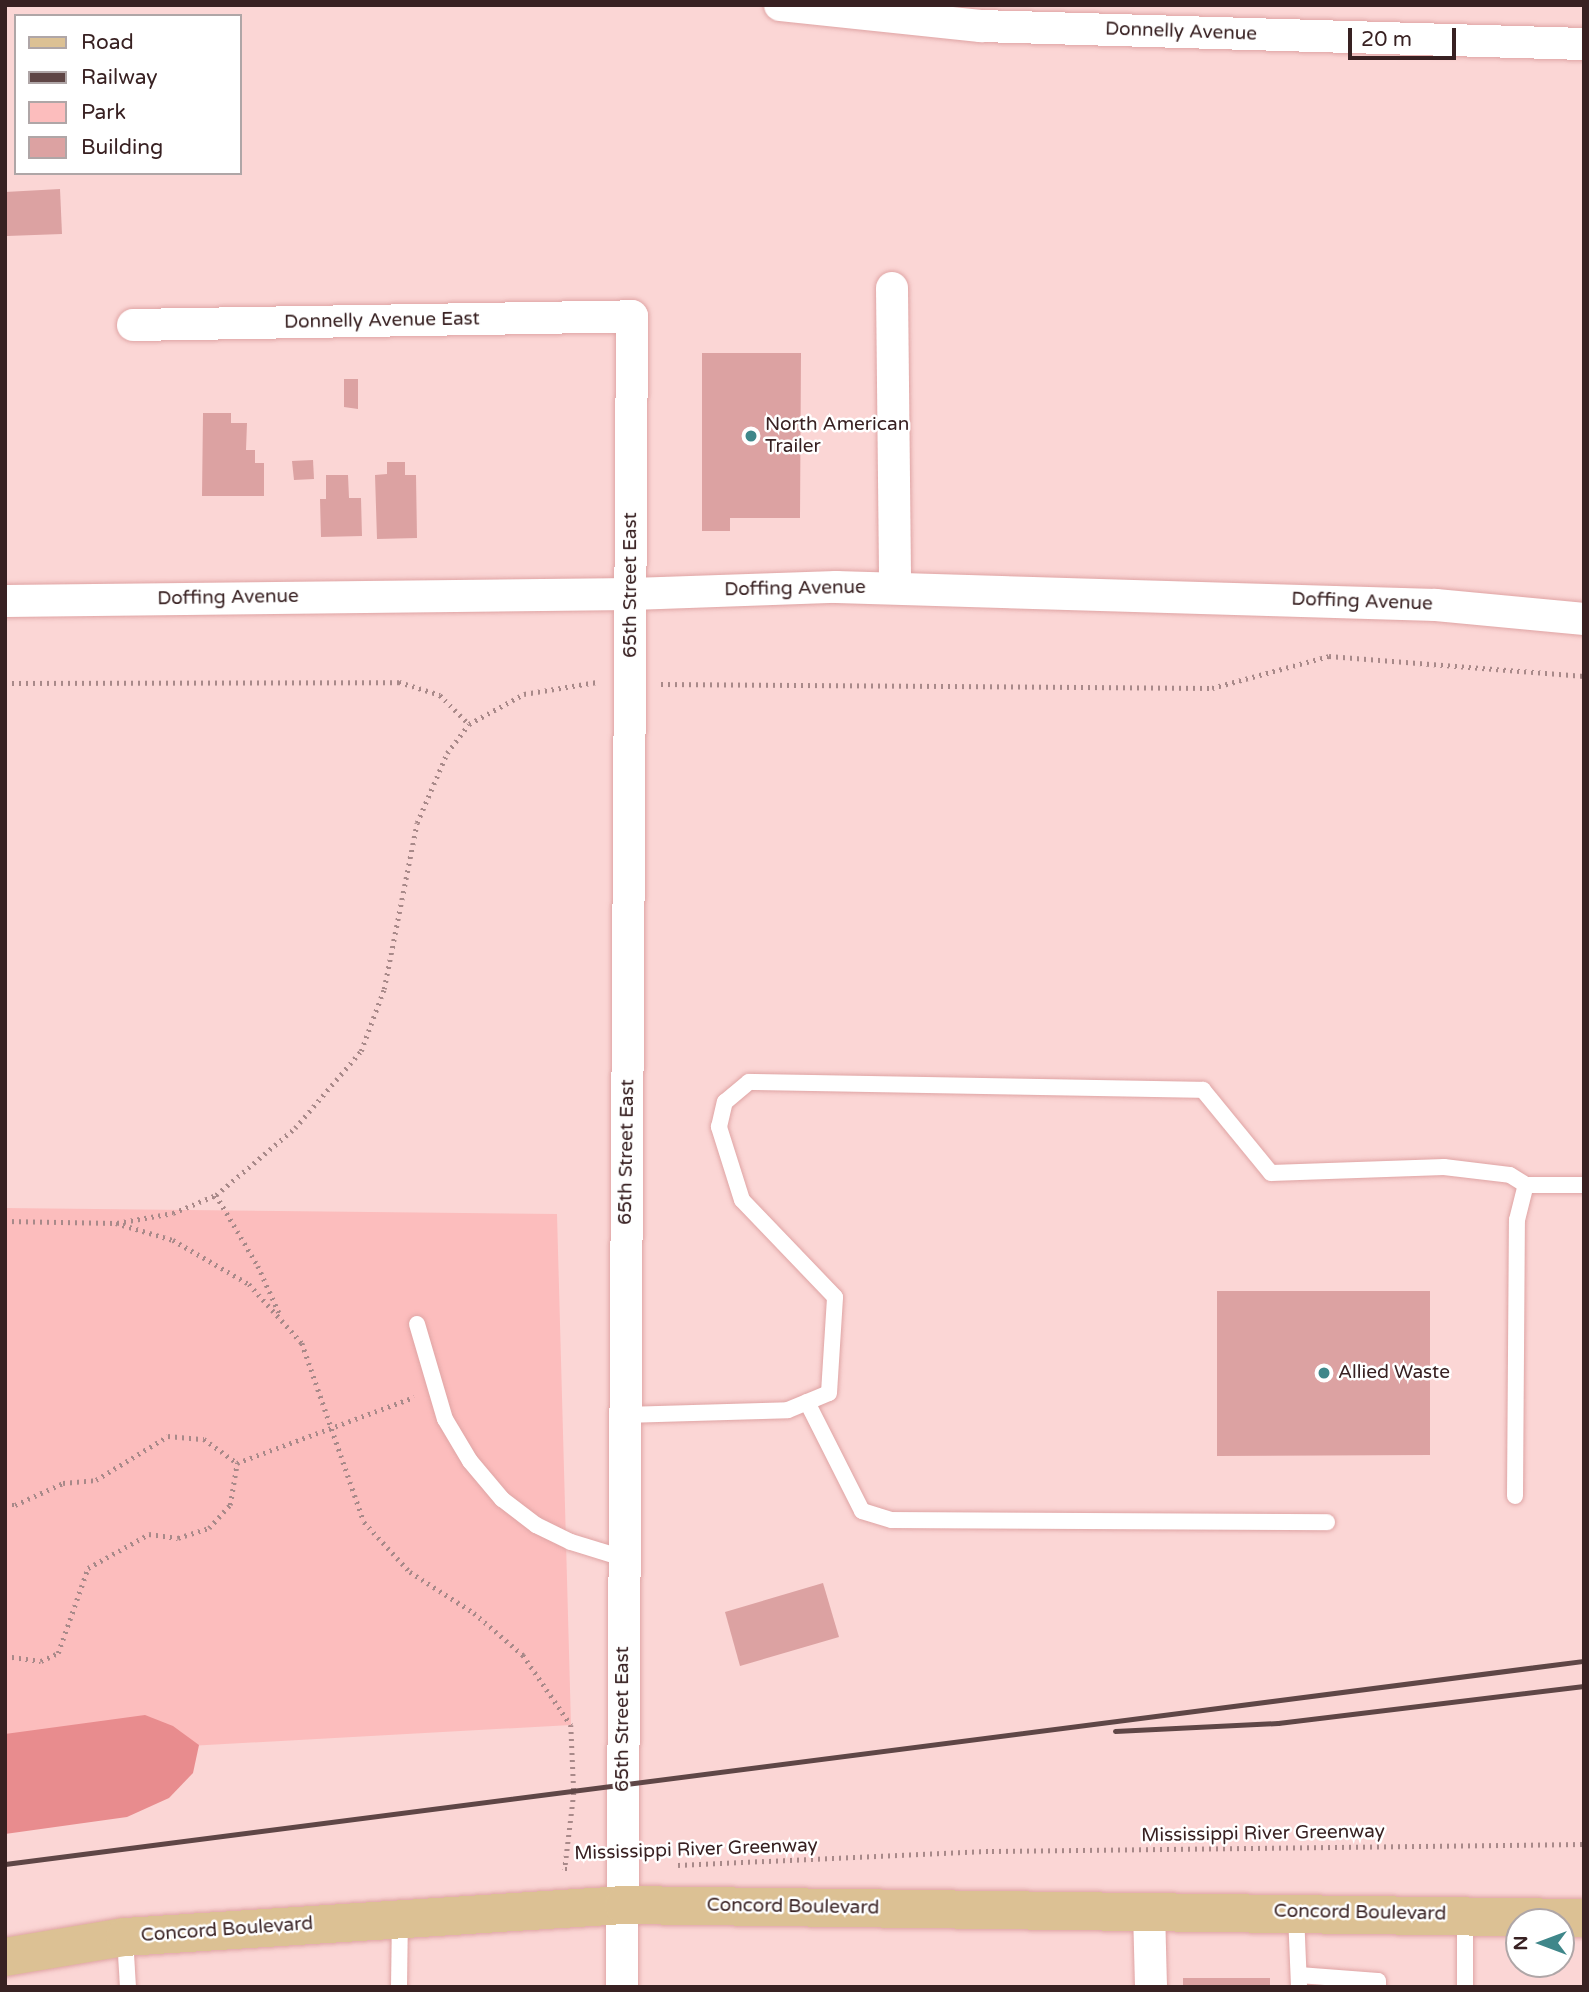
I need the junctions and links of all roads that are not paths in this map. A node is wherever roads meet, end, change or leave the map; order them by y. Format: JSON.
{"nodes":[{"id":1,"x":780,"y":5,"type":"edge"},
{"id":2,"x":1584,"y":44,"type":"edge"},
{"id":3,"x":892,"y":288,"type":"dead end"},
{"id":4,"x":632,"y":316,"type":"joint"},
{"id":5,"x":133,"y":325,"type":"dead end"},
{"id":6,"x":895,"y":588,"type":"junction"},
{"id":7,"x":632,"y":594,"type":"junction"},
{"id":8,"x":5,"y":600,"type":"edge"},
{"id":9,"x":1584,"y":619,"type":"edge"},
{"id":10,"x":1527,"y":1185,"type":"junction"},
{"id":11,"x":1584,"y":1185,"type":"edge"},
{"id":12,"x":417,"y":1324,"type":"dead end"},
{"id":13,"x":807,"y":1402,"type":"junction"},
{"id":14,"x":624,"y":1415,"type":"junction"},
{"id":15,"x":1515,"y":1496,"type":"dead end"},
{"id":16,"x":1327,"y":1522,"type":"dead end"},
{"id":17,"x":623,"y":1559,"type":"junction"},
{"id":18,"x":624,"y":1905,"type":"junction"},
{"id":19,"x":1149,"y":1910,"type":"junction"},
{"id":20,"x":1296,"y":1912,"type":"junction"},
{"id":21,"x":1465,"y":1915,"type":"junction"},
{"id":22,"x":1584,"y":1918,"type":"edge"},
{"id":23,"x":400,"y":1919,"type":"junction"},
{"id":24,"x":125,"y":1937,"type":"junction"},
{"id":25,"x":5,"y":1957,"type":"edge"},
{"id":26,"x":1299,"y":1981,"type":"edge"},
{"id":27,"x":128,"y":1987,"type":"edge"},
{"id":28,"x":399,"y":1987,"type":"edge"},
{"id":29,"x":622,"y":1987,"type":"edge"},
{"id":30,"x":1151,"y":1987,"type":"edge"},
{"id":31,"x":1378,"y":1987,"type":"edge"},
{"id":32,"x":1465,"y":1987,"type":"edge"}],
"edges":[{"from":1,"to":2,"type":"street","name":"Donnelly Avenue"},
{"from":3,"to":6,"type":"street"},
{"from":4,"to":5,"type":"street","name":"Donnelly Avenue East"},
{"from":4,"to":7,"type":"street","name":"65th Street East"},
{"from":6,"to":7,"type":"street","name":"Doffing Avenue"},
{"from":6,"to":9,"type":"street","name":"Doffing Avenue"},
{"from":7,"to":8,"type":"street","name":"Doffing Avenue"},
{"from":7,"to":14,"type":"street","name":"65th Street East"},
{"from":10,"to":11,"type":"lane"},
{"from":10,"to":13,"type":"lane"},
{"from":10,"to":15,"type":"lane"},
{"from":12,"to":17,"type":"lane"},
{"from":13,"to":14,"type":"lane"},
{"from":13,"to":16,"type":"lane"},
{"from":14,"to":17,"type":"street","name":"65th Street East"},
{"from":17,"to":18,"type":"street","name":"65th Street East"},
{"from":18,"to":19,"type":"main road","name":"Concord Boulevard"},
{"from":18,"to":23,"type":"main road","name":"Concord Boulevard"},
{"from":18,"to":29,"type":"street","name":"65th Street East"},
{"from":19,"to":20,"type":"main road","name":"Concord Boulevard"},
{"from":19,"to":30,"type":"street"},
{"from":20,"to":21,"type":"main road","name":"Concord Boulevard"},
{"from":20,"to":26,"type":"lane"},
{"from":21,"to":22,"type":"main road","name":"Concord Boulevard"},
{"from":21,"to":32,"type":"lane"},
{"from":23,"to":24,"type":"main road","name":"Concord Boulevard"},
{"from":23,"to":28,"type":"lane"},
{"from":24,"to":25,"type":"main road","name":"Concord Boulevard"},
{"from":24,"to":27,"type":"lane"},
{"from":26,"to":31,"type":"lane"}]}
